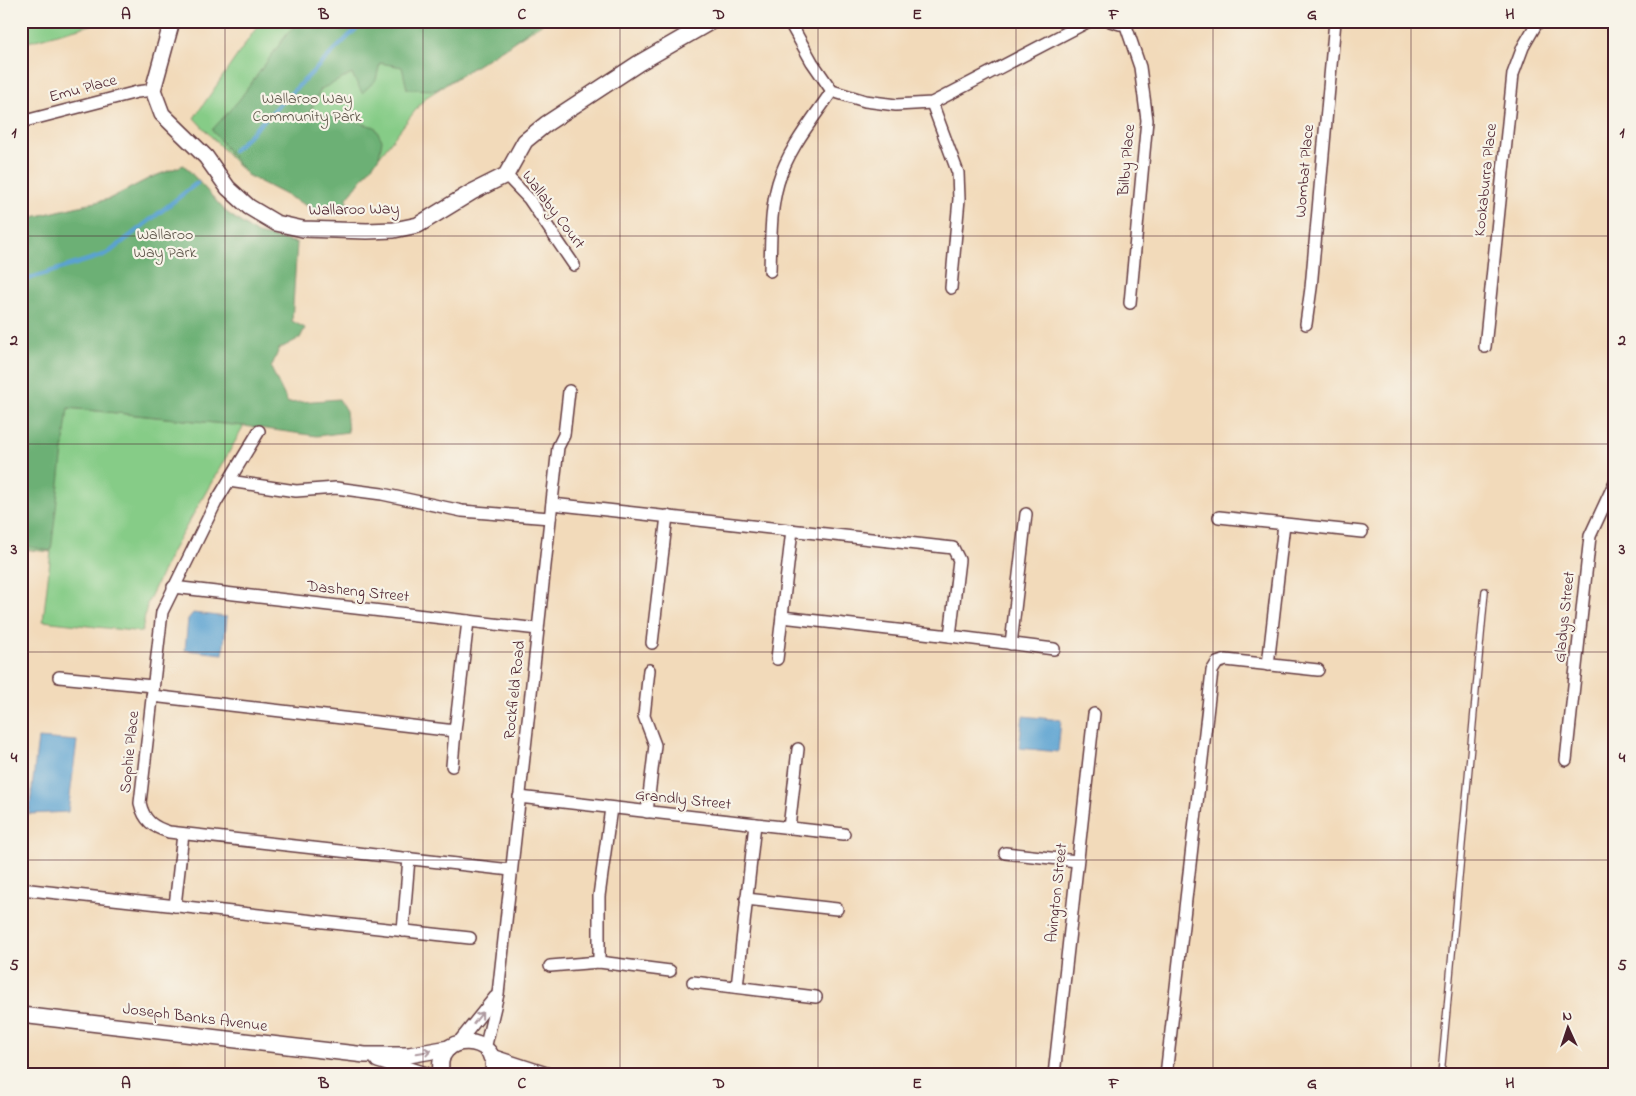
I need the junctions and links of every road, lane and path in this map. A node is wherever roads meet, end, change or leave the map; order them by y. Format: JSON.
{"nodes":[{"id":1,"x":172,"y":21,"type":"edge"},
{"id":2,"x":712,"y":21,"type":"edge"},
{"id":3,"x":789,"y":21,"type":"edge"},
{"id":4,"x":1089,"y":21,"type":"edge"},
{"id":5,"x":1110,"y":21,"type":"edge"},
{"id":6,"x":1335,"y":21,"type":"edge"},
{"id":7,"x":1538,"y":21,"type":"edge"},
{"id":8,"x":1127,"y":22,"type":"edge"},
{"id":9,"x":153,"y":90,"type":"junction"},
{"id":10,"x":832,"y":91,"type":"junction"},
{"id":11,"x":932,"y":102,"type":"junction"},
{"id":12,"x":21,"y":122,"type":"edge"},
{"id":13,"x":506,"y":175,"type":"junction"},
{"id":14,"x":574,"y":265,"type":"dead end"},
{"id":15,"x":770,"y":271,"type":"dead end"},
{"id":16,"x":951,"y":288,"type":"dead end"},
{"id":17,"x":1130,"y":303,"type":"dead end"},
{"id":18,"x":1306,"y":324,"type":"dead end"},
{"id":19,"x":1486,"y":347,"type":"dead end"},
{"id":20,"x":569,"y":390,"type":"dead end"},
{"id":21,"x":259,"y":431,"type":"dead end"},
{"id":22,"x":229,"y":481,"type":"junction"},
{"id":23,"x":1615,"y":482,"type":"edge"},
{"id":24,"x":552,"y":504,"type":"junction"},
{"id":25,"x":1026,"y":514,"type":"dead end"},
{"id":26,"x":668,"y":516,"type":"junction"},
{"id":27,"x":1219,"y":517,"type":"dead end"},
{"id":28,"x":550,"y":518,"type":"junction"},
{"id":29,"x":1284,"y":524,"type":"junction"},
{"id":30,"x":792,"y":530,"type":"junction"},
{"id":31,"x":1362,"y":532,"type":"dead end"},
{"id":32,"x":173,"y":588,"type":"junction"},
{"id":33,"x":1485,"y":591,"type":"dead end"},
{"id":34,"x":782,"y":617,"type":"junction"},
{"id":35,"x":468,"y":621,"type":"junction"},
{"id":36,"x":538,"y":629,"type":"junction"},
{"id":37,"x":950,"y":636,"type":"junction"},
{"id":38,"x":652,"y":643,"type":"dead end"},
{"id":39,"x":1011,"y":644,"type":"junction"},
{"id":40,"x":1054,"y":649,"type":"dead end"},
{"id":41,"x":777,"y":659,"type":"dead end"},
{"id":42,"x":1268,"y":665,"type":"junction"},
{"id":43,"x":649,"y":670,"type":"dead end"},
{"id":44,"x":1318,"y":670,"type":"dead end"},
{"id":45,"x":59,"y":677,"type":"dead end"},
{"id":46,"x":153,"y":691,"type":"junction"},
{"id":47,"x":1094,"y":714,"type":"dead end"},
{"id":48,"x":455,"y":731,"type":"junction"},
{"id":49,"x":798,"y":748,"type":"dead end"},
{"id":50,"x":1566,"y":760,"type":"dead end"},
{"id":51,"x":452,"y":766,"type":"dead end"},
{"id":52,"x":520,"y":797,"type":"junction"},
{"id":53,"x":611,"y":808,"type":"junction"},
{"id":54,"x":647,"y":812,"type":"junction"},
{"id":55,"x":755,"y":824,"type":"junction"},
{"id":56,"x":789,"y":828,"type":"junction"},
{"id":57,"x":182,"y":834,"type":"junction"},
{"id":58,"x":844,"y":834,"type":"dead end"},
{"id":59,"x":1005,"y":853,"type":"dead end"},
{"id":60,"x":409,"y":858,"type":"junction"},
{"id":61,"x":1077,"y":861,"type":"junction"},
{"id":62,"x":511,"y":870,"type":"junction"},
{"id":63,"x":21,"y":889,"type":"edge"},
{"id":64,"x":746,"y":899,"type":"junction"},
{"id":65,"x":175,"y":906,"type":"junction"},
{"id":66,"x":837,"y":909,"type":"dead end"},
{"id":67,"x":403,"y":931,"type":"junction"},
{"id":68,"x":470,"y":938,"type":"dead end"},
{"id":69,"x":599,"y":962,"type":"junction"},
{"id":70,"x":550,"y":966,"type":"dead end"},
{"id":71,"x":670,"y":971,"type":"dead end"},
{"id":72,"x":692,"y":982,"type":"dead end"},
{"id":73,"x":737,"y":987,"type":"junction"},
{"id":74,"x":498,"y":994,"type":"junction"},
{"id":75,"x":816,"y":997,"type":"dead end"},
{"id":76,"x":21,"y":1015,"type":"edge"},
{"id":77,"x":454,"y":1045,"type":"junction"},
{"id":78,"x":488,"y":1053,"type":"junction"},
{"id":79,"x":365,"y":1055,"type":"junction"},
{"id":80,"x":426,"y":1075,"type":"edge"},
{"id":81,"x":442,"y":1075,"type":"edge"},
{"id":82,"x":492,"y":1075,"type":"edge"},
{"id":83,"x":546,"y":1075,"type":"edge"},
{"id":84,"x":1054,"y":1075,"type":"edge"},
{"id":85,"x":1166,"y":1075,"type":"edge"},
{"id":86,"x":1441,"y":1075,"type":"edge"}],
"edges":[{"from":1,"to":9,"type":"street"},
{"from":2,"to":13,"type":"street"},
{"from":3,"to":10,"type":"street"},
{"from":4,"to":11,"type":"street"},
{"from":5,"to":8,"type":"street"},
{"from":6,"to":18,"type":"street","name":"Wombat Place"},
{"from":7,"to":19,"type":"street","name":"Kookaburra Place"},
{"from":8,"to":17,"type":"street","name":"Bilby Place"},
{"from":9,"to":12,"type":"street","name":"Emu Place"},
{"from":9,"to":13,"type":"street","name":"Wallaroo Way"},
{"from":10,"to":11,"type":"street"},
{"from":10,"to":15,"type":"street"},
{"from":11,"to":16,"type":"street"},
{"from":13,"to":14,"type":"street","name":"Wallaby Court"},
{"from":20,"to":24,"type":"street","name":"Rockfield Road"},
{"from":21,"to":22,"type":"street","name":"Sophie Place"},
{"from":22,"to":28,"type":"street"},
{"from":22,"to":32,"type":"street","name":"Sophie Place"},
{"from":23,"to":50,"type":"street","name":"Gladys Street"},
{"from":24,"to":26,"type":"street"},
{"from":24,"to":28,"type":"street","name":"Rockfield Road"},
{"from":25,"to":39,"type":"street"},
{"from":26,"to":30,"type":"street"},
{"from":26,"to":38,"type":"street"},
{"from":27,"to":29,"type":"street"},
{"from":28,"to":36,"type":"street","name":"Rockfield Road"},
{"from":29,"to":31,"type":"street"},
{"from":29,"to":42,"type":"street"},
{"from":30,"to":34,"type":"street"},
{"from":30,"to":37,"type":"street"},
{"from":32,"to":35,"type":"street","name":"Dasheng Street"},
{"from":32,"to":46,"type":"street","name":"Sophie Place"},
{"from":33,"to":86,"type":"lane"},
{"from":34,"to":37,"type":"street"},
{"from":34,"to":41,"type":"street"},
{"from":35,"to":36,"type":"street","name":"Dasheng Street"},
{"from":35,"to":48,"type":"street"},
{"from":36,"to":52,"type":"street","name":"Rockfield Road"},
{"from":37,"to":39,"type":"street"},
{"from":39,"to":40,"type":"street"},
{"from":42,"to":44,"type":"street"},
{"from":42,"to":85,"type":"street"},
{"from":43,"to":54,"type":"street"},
{"from":45,"to":46,"type":"street"},
{"from":46,"to":48,"type":"street"},
{"from":46,"to":57,"type":"street","name":"Sophie Place"},
{"from":47,"to":61,"type":"street","name":"Avington Street"},
{"from":48,"to":51,"type":"street"},
{"from":49,"to":56,"type":"street"},
{"from":52,"to":53,"type":"street","name":"Grandly Street"},
{"from":52,"to":62,"type":"street","name":"Rockfield Road"},
{"from":53,"to":54,"type":"street","name":"Grandly Street"},
{"from":53,"to":69,"type":"street"},
{"from":54,"to":55,"type":"street","name":"Grandly Street"},
{"from":55,"to":56,"type":"street","name":"Grandly Street"},
{"from":55,"to":64,"type":"street"},
{"from":56,"to":58,"type":"street","name":"Grandly Street"},
{"from":57,"to":60,"type":"street","name":"Sophie Place"},
{"from":57,"to":65,"type":"street"},
{"from":59,"to":61,"type":"street"},
{"from":60,"to":62,"type":"street","name":"Sophie Place"},
{"from":60,"to":67,"type":"street"},
{"from":61,"to":84,"type":"street","name":"Avington Street"},
{"from":62,"to":74,"type":"street","name":"Rockfield Road"},
{"from":63,"to":65,"type":"street"},
{"from":64,"to":66,"type":"street"},
{"from":64,"to":73,"type":"street"},
{"from":65,"to":67,"type":"street"},
{"from":67,"to":68,"type":"street"},
{"from":69,"to":70,"type":"street"},
{"from":69,"to":71,"type":"street"},
{"from":72,"to":73,"type":"street"},
{"from":73,"to":75,"type":"street"},
{"from":77,"to":74,"type":"street","one_way":true},
{"from":74,"to":78,"type":"street","name":"Rockfield Road"},
{"from":76,"to":79,"type":"street","name":"Joseph Banks Avenue"},
{"from":77,"to":78,"type":"street","name":"Joseph Banks Avenue"},
{"from":79,"to":77,"type":"street","name":"Joseph Banks Avenue","one_way":true},
{"from":77,"to":81,"type":"street"},
{"from":78,"to":82,"type":"street"},
{"from":78,"to":83,"type":"street","name":"Joseph Banks Avenue"},
{"from":79,"to":80,"type":"street","name":"Joseph Banks Avenue"}]}
